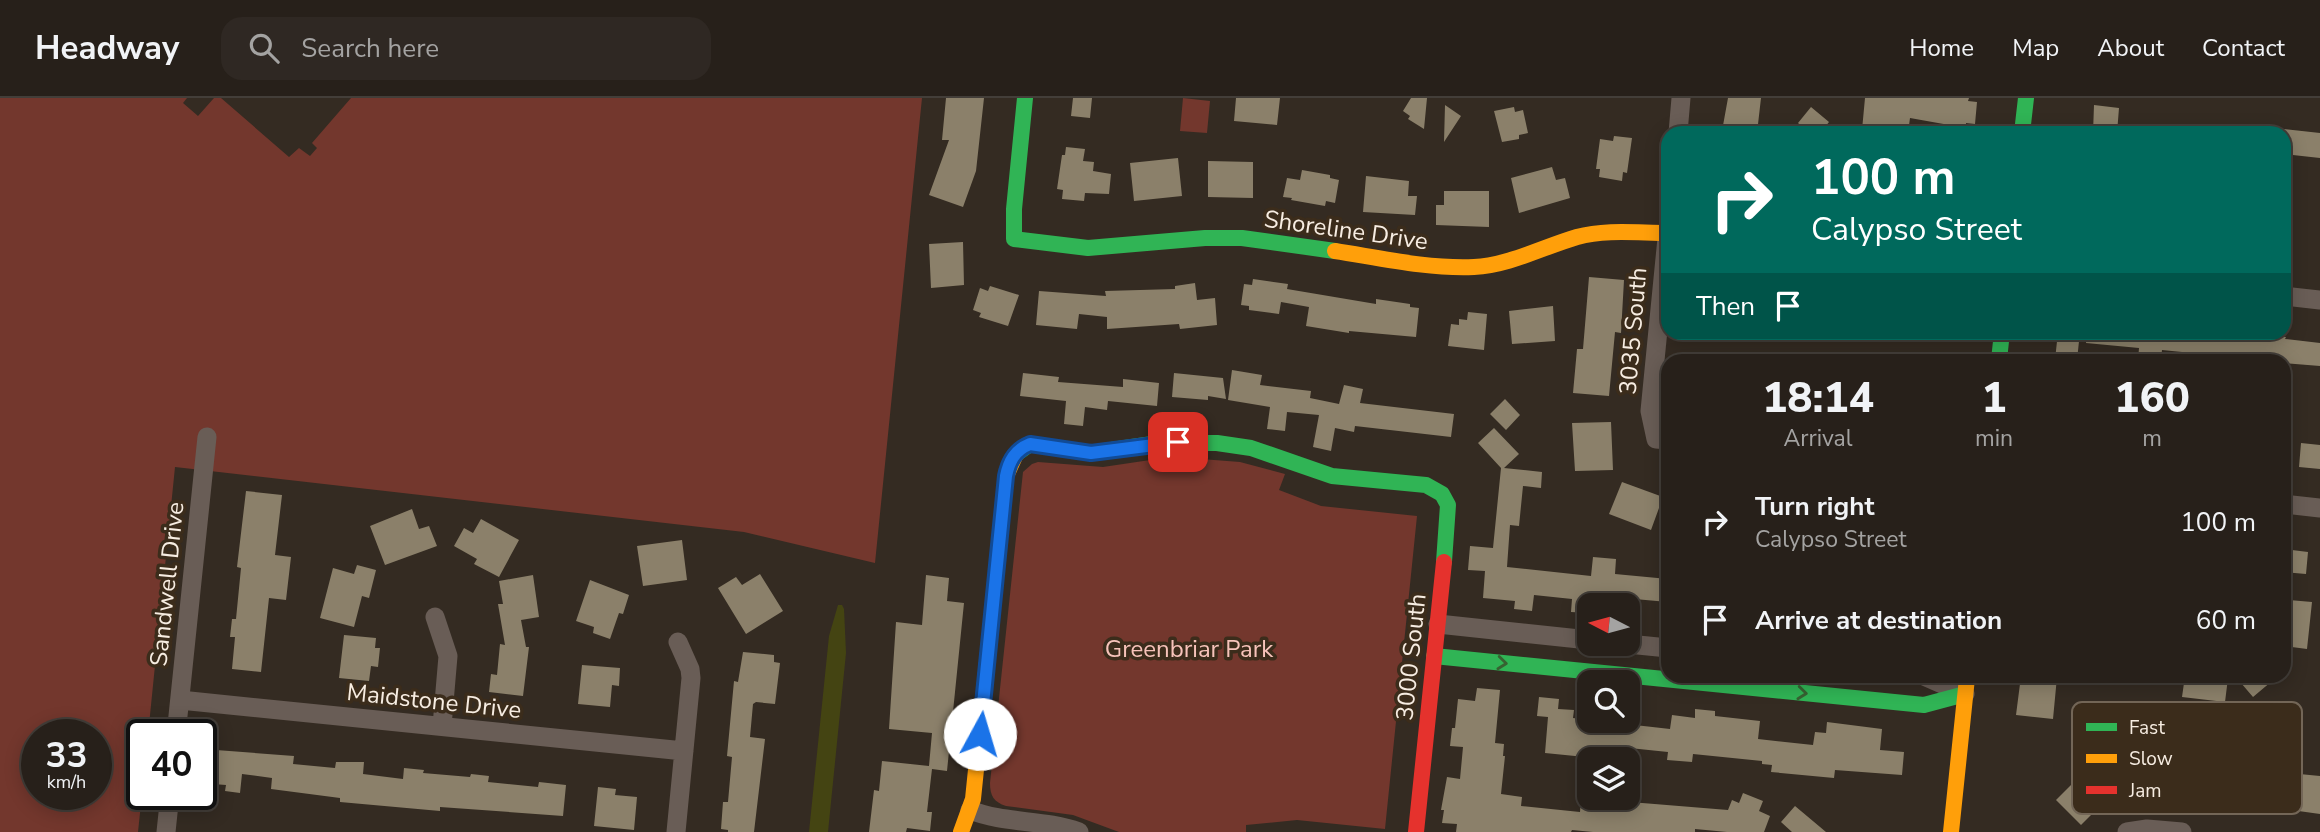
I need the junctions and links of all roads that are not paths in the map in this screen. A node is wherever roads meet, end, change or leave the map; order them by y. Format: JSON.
{"nodes":[{"id":1,"x":1025,"y":98,"type":"edge"},
{"id":2,"x":1681,"y":98,"type":"edge"},
{"id":3,"x":2026,"y":98,"type":"edge"},
{"id":4,"x":1679,"y":126,"type":"edge"},
{"id":5,"x":2023,"y":126,"type":"edge"},
{"id":6,"x":1661,"y":231,"type":"edge"},
{"id":7,"x":2291,"y":297,"type":"edge"},
{"id":8,"x":2320,"y":300,"type":"edge"},
{"id":9,"x":1661,"y":301,"type":"edge"},
{"id":10,"x":206,"y":437,"type":"dead end"},
{"id":11,"x":1661,"y":437,"type":"edge"},
{"id":12,"x":2291,"y":505,"type":"edge"},
{"id":13,"x":2320,"y":508,"type":"edge"},
{"id":14,"x":435,"y":617,"type":"dead end"},
{"id":15,"x":1438,"y":624,"type":"junction"},
{"id":16,"x":1577,"y":639,"type":"edge"},
{"id":17,"x":678,"y":642,"type":"dead end"},
{"id":18,"x":1640,"y":645,"type":"edge"},
{"id":19,"x":1661,"y":647,"type":"edge"},
{"id":20,"x":1434,"y":656,"type":"junction"},
{"id":21,"x":1661,"y":679,"type":"edge"},
{"id":22,"x":1704,"y":683,"type":"edge"},
{"id":23,"x":1966,"y":685,"type":"edge"},
{"id":24,"x":180,"y":700,"type":"junction"},
{"id":25,"x":178,"y":719,"type":"edge"},
{"id":26,"x":442,"y":726,"type":"junction"},
{"id":27,"x":684,"y":751,"type":"junction"},
{"id":28,"x":168,"y":810,"type":"edge"},
{"id":29,"x":970,"y":810,"type":"junction"},
{"id":30,"x":166,"y":832,"type":"edge"},
{"id":31,"x":676,"y":832,"type":"edge"},
{"id":32,"x":961,"y":832,"type":"edge"},
{"id":33,"x":1079,"y":832,"type":"edge"},
{"id":34,"x":1416,"y":832,"type":"edge"},
{"id":35,"x":1951,"y":832,"type":"edge"},
{"id":36,"x":2127,"y":832,"type":"edge"},
{"id":37,"x":2182,"y":832,"type":"edge"}],
"edges":[{"from":1,"to":6,"type":"street","name":"Shoreline Drive"},
{"from":2,"to":4,"type":"street"},
{"from":3,"to":5,"type":"street"},
{"from":7,"to":8,"type":"street"},
{"from":9,"to":11,"type":"street","name":"3035 South"},
{"from":10,"to":24,"type":"street","name":"Sandwell Drive"},
{"from":12,"to":13,"type":"street"},
{"from":14,"to":26,"type":"street"},
{"from":15,"to":16,"type":"street"},
{"from":15,"to":20,"type":"street","name":"3000 South"},
{"from":15,"to":29,"type":"street","name":"3000 South"},
{"from":17,"to":27,"type":"street"},
{"from":18,"to":19,"type":"street"},
{"from":20,"to":21,"type":"street","one_way":true},
{"from":20,"to":34,"type":"street","name":"3000 South"},
{"from":22,"to":23,"type":"street","one_way":true},
{"from":23,"to":35,"type":"street"},
{"from":24,"to":25,"type":"street","name":"Sandwell Drive"},
{"from":24,"to":26,"type":"street","name":"Maidstone Drive"},
{"from":26,"to":27,"type":"street","name":"Maidstone Drive"},
{"from":27,"to":31,"type":"street"},
{"from":28,"to":30,"type":"street"},
{"from":29,"to":32,"type":"street"},
{"from":29,"to":33,"type":"street"},
{"from":36,"to":37,"type":"street"}]}
